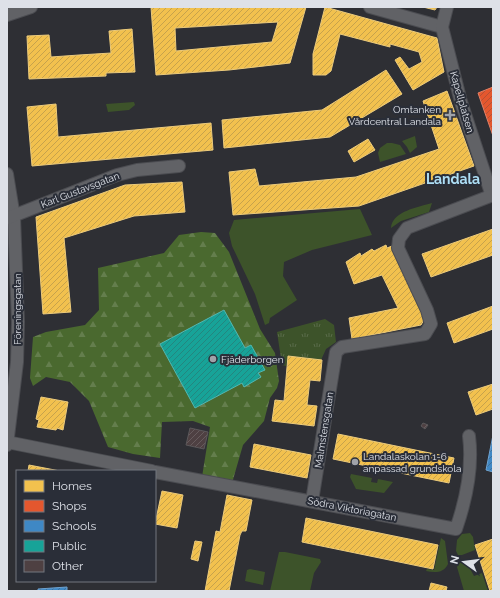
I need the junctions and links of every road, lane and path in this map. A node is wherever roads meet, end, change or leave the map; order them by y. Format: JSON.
{"nodes":[{"id":1,"x":31,"y":7,"type":"edge"},
{"id":2,"x":370,"y":7,"type":"edge"},
{"id":3,"x":447,"y":7,"type":"edge"},
{"id":4,"x":7,"y":15,"type":"edge"},
{"id":5,"x":442,"y":27,"type":"junction"},
{"id":6,"x":179,"y":166,"type":"dead end"},
{"id":7,"x":7,"y":174,"type":"edge"},
{"id":8,"x":492,"y":196,"type":"edge"},
{"id":9,"x":11,"y":218,"type":"edge"},
{"id":10,"x":469,"y":436,"type":"dead end"},
{"id":11,"x":7,"y":442,"type":"edge"},
{"id":12,"x":7,"y":445,"type":"edge"},
{"id":13,"x":147,"y":470,"type":"edge"},
{"id":14,"x":156,"y":472,"type":"edge"},
{"id":15,"x":312,"y":502,"type":"junction"}],
"edges":[{"from":1,"to":4,"type":"street"},
{"from":2,"to":5,"type":"street"},
{"from":3,"to":5,"type":"street","name":"Kapellplatsen"},
{"from":5,"to":8,"type":"street","name":"Kapellplatsen"},
{"from":6,"to":9,"type":"street","name":"Karl Gustavsgatan"},
{"from":7,"to":9,"type":"street","name":"Föreningsgatan"},
{"from":8,"to":15,"type":"street","name":"Malmstensgatan"},
{"from":9,"to":11,"type":"street","name":"Föreningsgatan"},
{"from":10,"to":15,"type":"street","name":"Södra Viktoriagatan"},
{"from":11,"to":12,"type":"street","name":"Föreningsgatan"},
{"from":11,"to":13,"type":"street"},
{"from":14,"to":15,"type":"street","name":"Södra Viktoriagatan"}]}
